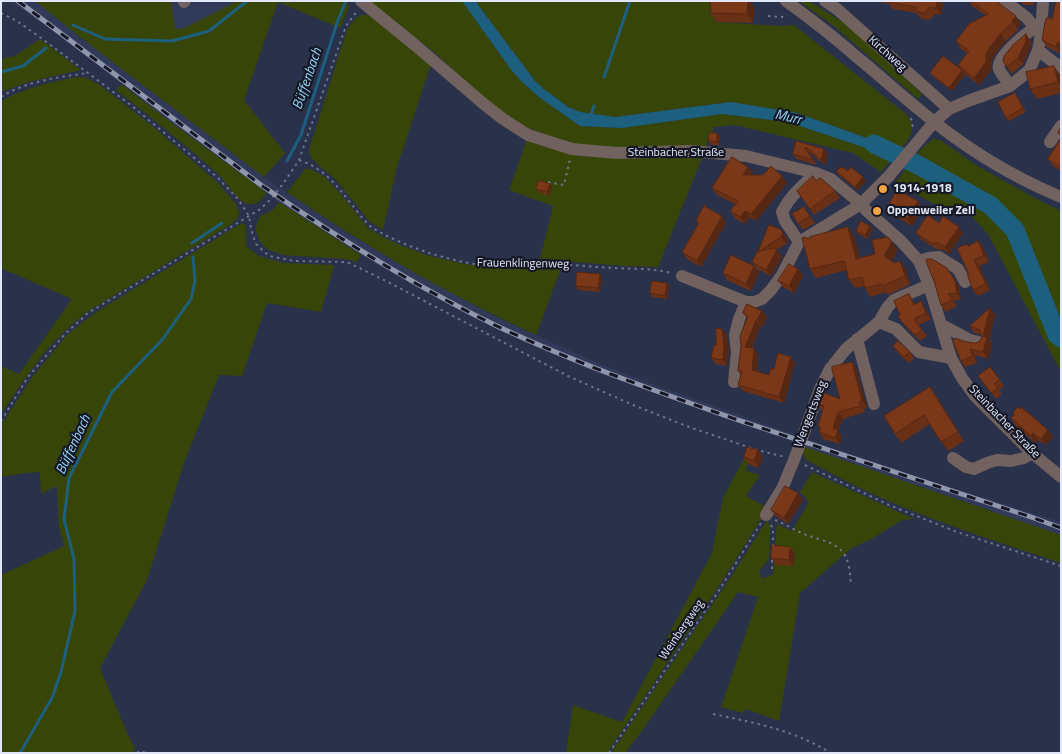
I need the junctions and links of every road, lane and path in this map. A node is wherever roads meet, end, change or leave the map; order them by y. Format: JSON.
{"nodes":[{"id":1,"x":825,"y":1,"type":"edge"},
{"id":2,"x":1005,"y":1,"type":"edge"},
{"id":3,"x":1043,"y":1,"type":"edge"},
{"id":4,"x":362,"y":2,"type":"edge"},
{"id":5,"x":786,"y":8,"type":"edge"},
{"id":6,"x":1,"y":13,"type":"edge"},
{"id":7,"x":768,"y":16,"type":"dead end"},
{"id":8,"x":1038,"y":31,"type":"junction"},
{"id":9,"x":1038,"y":50,"type":"junction"},
{"id":10,"x":1061,"y":68,"type":"edge"},
{"id":11,"x":88,"y":72,"type":"junction"},
{"id":12,"x":1010,"y":86,"type":"junction"},
{"id":13,"x":1,"y":97,"type":"edge"},
{"id":14,"x":948,"y":109,"type":"junction"},
{"id":15,"x":934,"y":122,"type":"junction"},
{"id":16,"x":1061,"y":126,"type":"edge"},
{"id":17,"x":1050,"y":142,"type":"dead end"},
{"id":18,"x":572,"y":149,"type":"junction"},
{"id":19,"x":299,"y":160,"type":"junction"},
{"id":20,"x":816,"y":173,"type":"junction"},
{"id":21,"x":548,"y":182,"type":"edge"},
{"id":22,"x":1061,"y":197,"type":"edge"},
{"id":23,"x":861,"y":204,"type":"junction"},
{"id":24,"x":249,"y":216,"type":"junction"},
{"id":25,"x":799,"y":242,"type":"junction"},
{"id":26,"x":919,"y":261,"type":"junction"},
{"id":27,"x":682,"y":276,"type":"joint"},
{"id":28,"x":965,"y":282,"type":"dead end"},
{"id":29,"x":928,"y":285,"type":"junction"},
{"id":30,"x":746,"y":302,"type":"junction"},
{"id":31,"x":879,"y":322,"type":"junction"},
{"id":32,"x":942,"y":325,"type":"junction"},
{"id":33,"x":857,"y":339,"type":"junction"},
{"id":34,"x":979,"y":342,"type":"edge"},
{"id":35,"x":951,"y":358,"type":"junction"},
{"id":36,"x":734,"y":382,"type":"dead end"},
{"id":37,"x":874,"y":404,"type":"dead end"},
{"id":38,"x":1,"y":421,"type":"edge"},
{"id":39,"x":1032,"y":453,"type":"junction"},
{"id":40,"x":953,"y":458,"type":"dead end"},
{"id":41,"x":794,"y":460,"type":"junction"},
{"id":42,"x":1061,"y":477,"type":"edge"},
{"id":43,"x":766,"y":515,"type":"junction"},
{"id":44,"x":1061,"y":566,"type":"edge"},
{"id":45,"x":772,"y":570,"type":"dead end"},
{"id":46,"x":851,"y":583,"type":"dead end"},
{"id":47,"x":713,"y":714,"type":"dead end"},
{"id":48,"x":137,"y":753,"type":"edge"},
{"id":49,"x":147,"y":753,"type":"edge"},
{"id":50,"x":609,"y":753,"type":"edge"},
{"id":51,"x":831,"y":753,"type":"edge"}],
"edges":[{"from":1,"to":14,"type":"street","name":"Kirchweg"},
{"from":2,"to":8,"type":"street"},
{"from":3,"to":8,"type":"street"},
{"from":4,"to":18,"type":"street","name":"Steinbacher Straße"},
{"from":4,"to":19,"type":"path"},
{"from":5,"to":7,"type":"path"},
{"from":5,"to":15,"type":"street"},
{"from":6,"to":11,"type":"path"},
{"from":8,"to":9,"type":"street"},
{"from":8,"to":12,"type":"street"},
{"from":9,"to":10,"type":"street"},
{"from":9,"to":12,"type":"street"},
{"from":11,"to":13,"type":"path"},
{"from":11,"to":24,"type":"path"},
{"from":12,"to":14,"type":"street"},
{"from":14,"to":15,"type":"street"},
{"from":15,"to":22,"type":"street"},
{"from":15,"to":23,"type":"street"},
{"from":16,"to":17,"type":"street"},
{"from":18,"to":20,"type":"street","name":"Steinbacher Straße"},
{"from":18,"to":21,"type":"path"},
{"from":19,"to":24,"type":"path"},
{"from":19,"to":27,"type":"path","name":"Frauenklingenweg"},
{"from":20,"to":23,"type":"street","name":"Steinbacher Straße"},
{"from":20,"to":25,"type":"street"},
{"from":23,"to":25,"type":"street"},
{"from":23,"to":26,"type":"street","name":"Steinbacher Straße"},
{"from":24,"to":38,"type":"path"},
{"from":24,"to":41,"type":"path"},
{"from":25,"to":30,"type":"street"},
{"from":26,"to":28,"type":"street"},
{"from":26,"to":29,"type":"street","name":"Steinbacher Straße"},
{"from":27,"to":30,"type":"street"},
{"from":29,"to":31,"type":"street","name":"Wengertsweg"},
{"from":29,"to":32,"type":"street","name":"Steinbacher Straße"},
{"from":30,"to":36,"type":"street"},
{"from":31,"to":33,"type":"street","name":"Wengertsweg"},
{"from":31,"to":35,"type":"street"},
{"from":32,"to":34,"type":"street"},
{"from":32,"to":35,"type":"street","name":"Steinbacher Straße"},
{"from":33,"to":37,"type":"street"},
{"from":33,"to":41,"type":"street","name":"Wengertsweg"},
{"from":35,"to":39,"type":"street","name":"Steinbacher Straße"},
{"from":39,"to":40,"type":"street"},
{"from":39,"to":42,"type":"street","name":"Steinbacher Straße"},
{"from":41,"to":43,"type":"street","name":"Wengertsweg"},
{"from":41,"to":44,"type":"path"},
{"from":43,"to":45,"type":"path"},
{"from":43,"to":46,"type":"path"},
{"from":43,"to":50,"type":"path","name":"Weinbergweg"},
{"from":47,"to":51,"type":"path"},
{"from":48,"to":49,"type":"path"}]}
